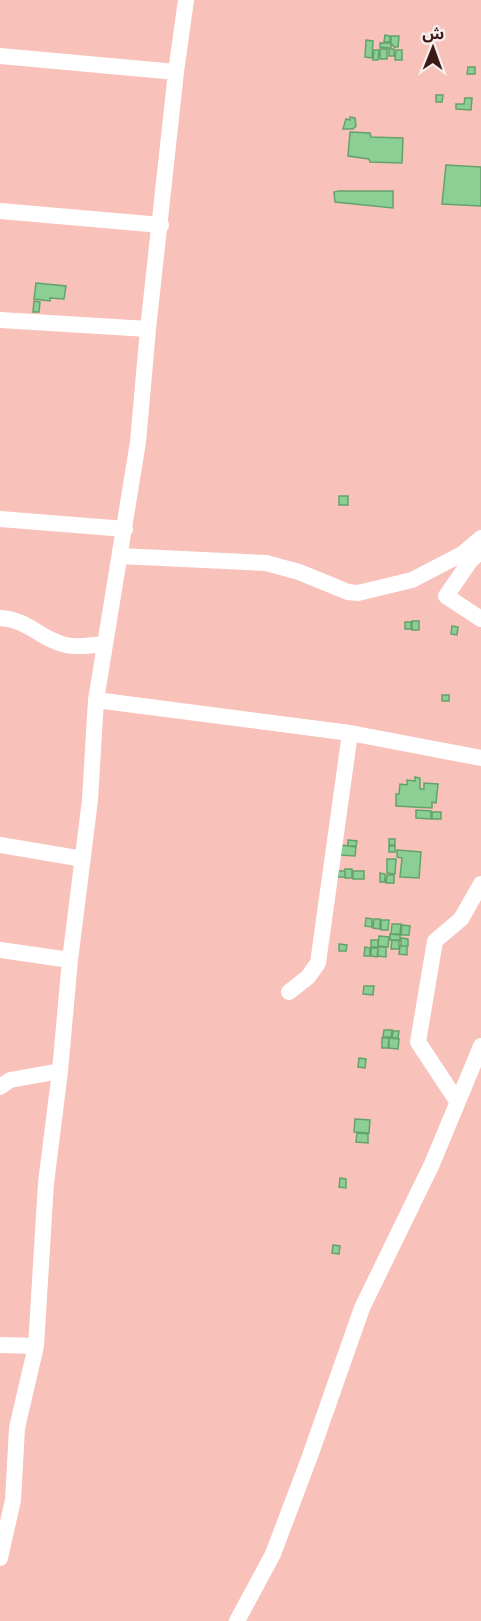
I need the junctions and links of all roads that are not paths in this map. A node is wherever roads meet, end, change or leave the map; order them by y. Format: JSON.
{"nodes":[{"id":1,"x":186,"y":0,"type":"edge"},
{"id":2,"x":0,"y":56,"type":"edge"},
{"id":3,"x":176,"y":72,"type":"junction"},
{"id":4,"x":0,"y":212,"type":"edge"},
{"id":5,"x":160,"y":225,"type":"junction"},
{"id":6,"x":0,"y":320,"type":"edge"},
{"id":7,"x":148,"y":329,"type":"junction"},
{"id":8,"x":0,"y":519,"type":"edge"},
{"id":9,"x":125,"y":530,"type":"junction"},
{"id":10,"x":481,"y":538,"type":"edge"},
{"id":11,"x":481,"y":551,"type":"edge"},
{"id":12,"x":120,"y":556,"type":"junction"},
{"id":13,"x":0,"y":618,"type":"edge"},
{"id":14,"x":481,"y":619,"type":"edge"},
{"id":15,"x":105,"y":644,"type":"junction"},
{"id":16,"x":96,"y":700,"type":"junction"},
{"id":17,"x":351,"y":732,"type":"junction"},
{"id":18,"x":481,"y":758,"type":"edge"},
{"id":19,"x":0,"y":845,"type":"edge"},
{"id":20,"x":83,"y":858,"type":"junction"},
{"id":21,"x":481,"y":884,"type":"edge"},
{"id":22,"x":0,"y":950,"type":"edge"},
{"id":23,"x":70,"y":960,"type":"junction"},
{"id":24,"x":289,"y":992,"type":"dead end"},
{"id":25,"x":481,"y":1047,"type":"edge"},
{"id":26,"x":60,"y":1071,"type":"junction"},
{"id":27,"x":0,"y":1087,"type":"edge"},
{"id":28,"x":458,"y":1101,"type":"junction"},
{"id":29,"x":0,"y":1345,"type":"edge"},
{"id":30,"x":36,"y":1346,"type":"junction"},
{"id":31,"x":0,"y":1558,"type":"edge"},
{"id":32,"x":237,"y":1621,"type":"edge"}],
"edges":[{"from":1,"to":3,"type":"street"},
{"from":2,"to":3,"type":"street"},
{"from":3,"to":5,"type":"street"},
{"from":4,"to":5,"type":"street"},
{"from":5,"to":7,"type":"street"},
{"from":6,"to":7,"type":"street"},
{"from":7,"to":9,"type":"street"},
{"from":8,"to":9,"type":"street"},
{"from":9,"to":12,"type":"street"},
{"from":10,"to":12,"type":"street"},
{"from":11,"to":14,"type":"street"},
{"from":12,"to":15,"type":"street"},
{"from":13,"to":15,"type":"street"},
{"from":15,"to":16,"type":"street"},
{"from":16,"to":17,"type":"street"},
{"from":16,"to":20,"type":"street"},
{"from":17,"to":18,"type":"street"},
{"from":17,"to":24,"type":"street"},
{"from":19,"to":20,"type":"street"},
{"from":20,"to":23,"type":"street"},
{"from":21,"to":28,"type":"street"},
{"from":22,"to":23,"type":"street"},
{"from":23,"to":26,"type":"street"},
{"from":25,"to":28,"type":"street"},
{"from":26,"to":27,"type":"street"},
{"from":26,"to":30,"type":"street"},
{"from":28,"to":32,"type":"street"},
{"from":29,"to":30,"type":"street"},
{"from":30,"to":31,"type":"street"}]}
